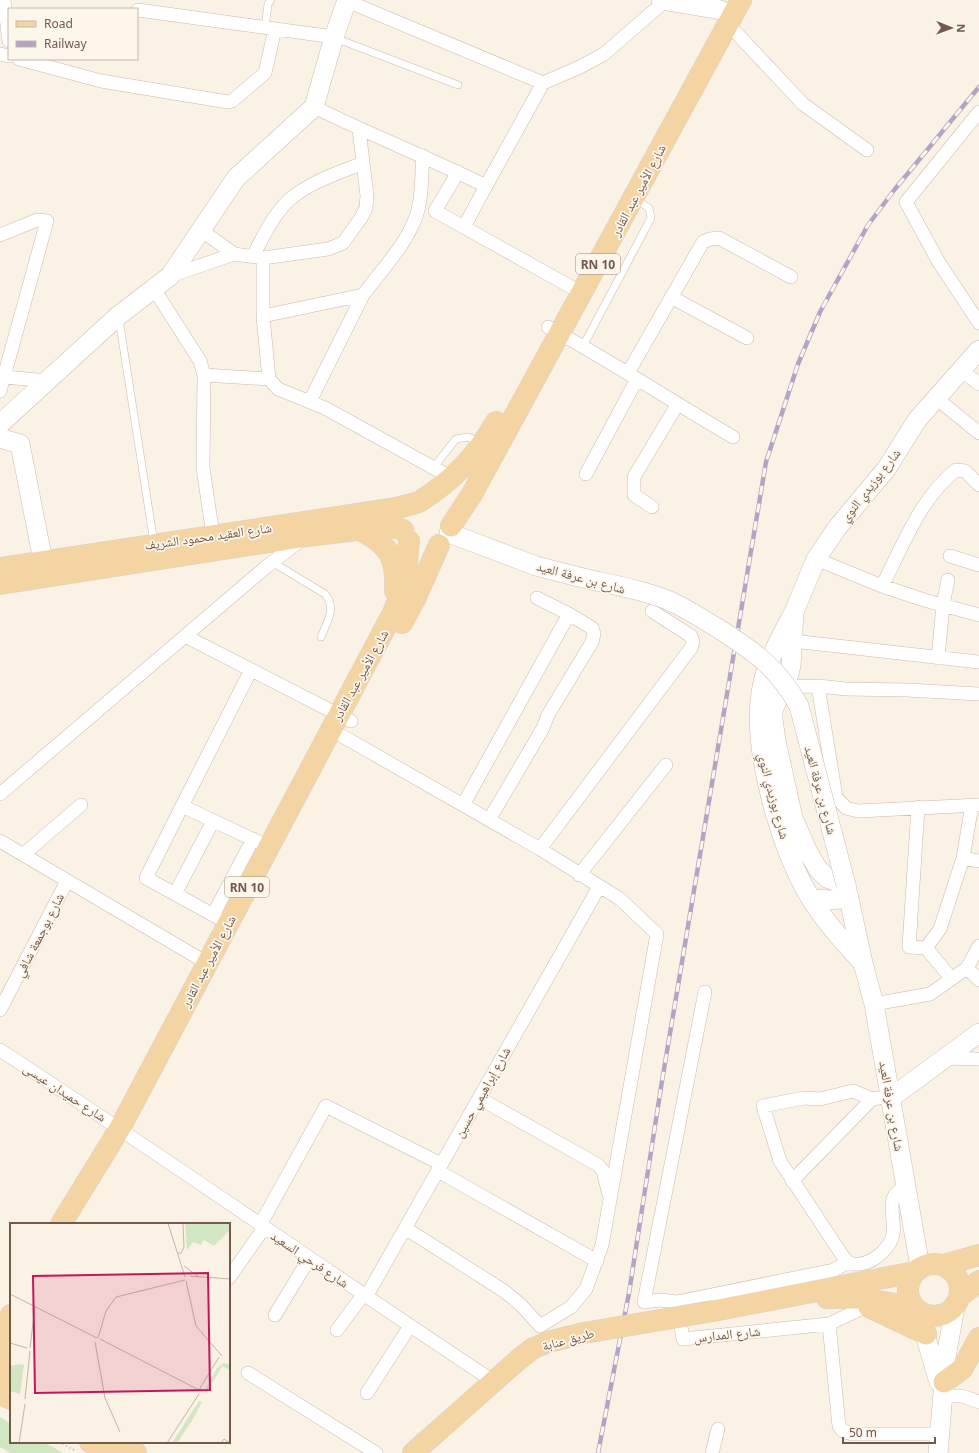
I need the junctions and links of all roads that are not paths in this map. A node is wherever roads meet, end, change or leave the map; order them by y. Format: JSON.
{"nodes":[{"id":1,"x":4,"y":0,"type":"edge"},
{"id":2,"x":271,"y":0,"type":"edge"},
{"id":3,"x":344,"y":0,"type":"edge"},
{"id":4,"x":663,"y":0,"type":"edge"},
{"id":5,"x":741,"y":0,"type":"edge"},
{"id":6,"x":137,"y":7,"type":"edge"},
{"id":7,"x":725,"y":11,"type":"edge"},
{"id":8,"x":8,"y":18,"type":"edge"},
{"id":9,"x":270,"y":29,"type":"junction"},
{"id":10,"x":334,"y":37,"type":"junction"},
{"id":11,"x":23,"y":60,"type":"edge"},
{"id":12,"x":543,"y":83,"type":"junction"},
{"id":13,"x":458,"y":85,"type":"dead end"},
{"id":14,"x":314,"y":107,"type":"junction"},
{"id":15,"x":979,"y":112,"type":"edge"},
{"id":16,"x":359,"y":129,"type":"junction"},
{"id":17,"x":867,"y":150,"type":"dead end"},
{"id":18,"x":423,"y":156,"type":"junction"},
{"id":19,"x":363,"y":163,"type":"junction"},
{"id":20,"x":458,"y":172,"type":"junction"},
{"id":21,"x":486,"y":186,"type":"junction"},
{"id":22,"x":634,"y":198,"type":"junction"},
{"id":23,"x":419,"y":202,"type":"junction"},
{"id":24,"x":435,"y":211,"type":"junction"},
{"id":25,"x":464,"y":227,"type":"junction"},
{"id":26,"x":201,"y":230,"type":"junction"},
{"id":27,"x":0,"y":235,"type":"edge"},
{"id":28,"x":234,"y":254,"type":"junction"},
{"id":29,"x":258,"y":257,"type":"junction"},
{"id":30,"x":170,"y":276,"type":"junction"},
{"id":31,"x":791,"y":277,"type":"dead end"},
{"id":32,"x":571,"y":287,"type":"junction"},
{"id":33,"x":154,"y":289,"type":"junction"},
{"id":34,"x":363,"y":294,"type":"junction"},
{"id":35,"x":671,"y":297,"type":"junction"},
{"id":36,"x":118,"y":316,"type":"junction"},
{"id":37,"x":262,"y":316,"type":"junction"},
{"id":38,"x":979,"y":323,"type":"edge"},
{"id":39,"x":554,"y":330,"type":"junction"},
{"id":40,"x":747,"y":338,"type":"dead end"},
{"id":41,"x":583,"y":346,"type":"junction"},
{"id":42,"x":979,"y":350,"type":"edge"},
{"id":43,"x":961,"y":370,"type":"junction"},
{"id":44,"x":204,"y":375,"type":"junction"},
{"id":45,"x":632,"y":376,"type":"junction"},
{"id":46,"x":4,"y":377,"type":"junction"},
{"id":47,"x":268,"y":379,"type":"junction"},
{"id":48,"x":49,"y":381,"type":"junction"},
{"id":49,"x":979,"y":384,"type":"edge"},
{"id":50,"x":0,"y":391,"type":"edge"},
{"id":51,"x":936,"y":398,"type":"junction"},
{"id":52,"x":310,"y":401,"type":"junction"},
{"id":53,"x":22,"y":405,"type":"junction"},
{"id":54,"x":676,"y":405,"type":"junction"},
{"id":55,"x":0,"y":424,"type":"edge"},
{"id":56,"x":979,"y":433,"type":"edge"},
{"id":57,"x":733,"y":437,"type":"dead end"},
{"id":58,"x":0,"y":438,"type":"edge"},
{"id":59,"x":20,"y":444,"type":"junction"},
{"id":60,"x":483,"y":444,"type":"junction"},
{"id":61,"x":433,"y":468,"type":"junction"},
{"id":62,"x":586,"y":474,"type":"dead end"},
{"id":63,"x":452,"y":478,"type":"junction"},
{"id":64,"x":979,"y":485,"type":"edge"},
{"id":65,"x":418,"y":503,"type":"junction"},
{"id":66,"x":652,"y":507,"type":"dead end"},
{"id":67,"x":360,"y":530,"type":"junction"},
{"id":68,"x":213,"y":534,"type":"junction"},
{"id":69,"x":406,"y":535,"type":"junction"},
{"id":70,"x":446,"y":535,"type":"junction"},
{"id":71,"x":307,"y":536,"type":"junction"},
{"id":72,"x":154,"y":544,"type":"junction"},
{"id":73,"x":950,"y":556,"type":"dead end"},
{"id":74,"x":816,"y":558,"type":"junction"},
{"id":75,"x":43,"y":561,"type":"junction"},
{"id":76,"x":272,"y":562,"type":"junction"},
{"id":77,"x":979,"y":565,"type":"edge"},
{"id":78,"x":0,"y":568,"type":"edge"},
{"id":79,"x":948,"y":580,"type":"dead end"},
{"id":80,"x":0,"y":584,"type":"edge"},
{"id":81,"x":882,"y":586,"type":"junction"},
{"id":82,"x":537,"y":598,"type":"dead end"},
{"id":83,"x":943,"y":605,"type":"junction"},
{"id":84,"x":652,"y":611,"type":"dead end"},
{"id":85,"x":794,"y":612,"type":"junction"},
{"id":86,"x":394,"y":613,"type":"junction"},
{"id":87,"x":570,"y":614,"type":"junction"},
{"id":88,"x":979,"y":615,"type":"edge"},
{"id":89,"x":186,"y":636,"type":"junction"},
{"id":90,"x":321,"y":637,"type":"dead end"},
{"id":91,"x":793,"y":641,"type":"junction"},
{"id":92,"x":938,"y":658,"type":"junction"},
{"id":93,"x":979,"y":662,"type":"edge"},
{"id":94,"x":251,"y":670,"type":"junction"},
{"id":95,"x":818,"y":686,"type":"junction"},
{"id":96,"x":783,"y":687,"type":"junction"},
{"id":97,"x":761,"y":693,"type":"junction"},
{"id":98,"x":979,"y":694,"type":"edge"},
{"id":99,"x":341,"y":726,"type":"junction"},
{"id":100,"x":666,"y":764,"type":"dead end"},
{"id":101,"x":0,"y":794,"type":"edge"},
{"id":102,"x":81,"y":805,"type":"dead end"},
{"id":103,"x":463,"y":805,"type":"junction"},
{"id":104,"x":976,"y":805,"type":"edge"},
{"id":105,"x":182,"y":806,"type":"junction"},
{"id":106,"x":918,"y":807,"type":"junction"},
{"id":107,"x":489,"y":820,"type":"junction"},
{"id":108,"x":213,"y":821,"type":"junction"},
{"id":109,"x":0,"y":841,"type":"edge"},
{"id":110,"x":261,"y":843,"type":"junction"},
{"id":111,"x":540,"y":849,"type":"junction"},
{"id":112,"x":24,"y":854,"type":"junction"},
{"id":113,"x":964,"y":858,"type":"junction"},
{"id":114,"x":979,"y":861,"type":"edge"},
{"id":115,"x":579,"y":875,"type":"junction"},
{"id":116,"x":67,"y":881,"type":"junction"},
{"id":117,"x":598,"y":887,"type":"junction"},
{"id":118,"x":847,"y":891,"type":"junction"},
{"id":119,"x":175,"y":894,"type":"junction"},
{"id":120,"x":811,"y":899,"type":"junction"},
{"id":121,"x":220,"y":919,"type":"junction"},
{"id":122,"x":979,"y":946,"type":"edge"},
{"id":123,"x":926,"y":948,"type":"junction"},
{"id":124,"x":208,"y":963,"type":"junction"},
{"id":125,"x":863,"y":963,"type":"junction"},
{"id":126,"x":968,"y":968,"type":"junction"},
{"id":127,"x":951,"y":978,"type":"junction"},
{"id":128,"x":979,"y":980,"type":"edge"},
{"id":129,"x":705,"y":992,"type":"dead end"},
{"id":130,"x":874,"y":1004,"type":"junction"},
{"id":131,"x":0,"y":1010,"type":"edge"},
{"id":132,"x":979,"y":1033,"type":"edge"},
{"id":133,"x":0,"y":1050,"type":"edge"},
{"id":134,"x":944,"y":1058,"type":"junction"},
{"id":135,"x":979,"y":1059,"type":"edge"},
{"id":136,"x":892,"y":1096,"type":"junction"},
{"id":137,"x":479,"y":1098,"type":"junction"},
{"id":138,"x":872,"y":1099,"type":"junction"},
{"id":139,"x":125,"y":1132,"type":"junction"},
{"id":140,"x":440,"y":1168,"type":"junction"},
{"id":141,"x":792,"y":1181,"type":"junction"},
{"id":142,"x":906,"y":1186,"type":"junction"},
{"id":143,"x":610,"y":1201,"type":"junction"},
{"id":144,"x":62,"y":1223,"type":"edge"},
{"id":145,"x":79,"y":1223,"type":"edge"},
{"id":146,"x":262,"y":1227,"type":"junction"},
{"id":147,"x":405,"y":1228,"type":"junction"},
{"id":148,"x":979,"y":1255,"type":"edge"},
{"id":149,"x":309,"y":1259,"type":"junction"},
{"id":150,"x":597,"y":1261,"type":"junction"},
{"id":151,"x":848,"y":1262,"type":"junction"},
{"id":152,"x":943,"y":1265,"type":"junction"},
{"id":153,"x":918,"y":1269,"type":"junction"},
{"id":154,"x":230,"y":1276,"type":"edge"},
{"id":155,"x":979,"y":1281,"type":"edge"},
{"id":156,"x":365,"y":1296,"type":"junction"},
{"id":157,"x":846,"y":1298,"type":"junction"},
{"id":158,"x":760,"y":1301,"type":"junction"},
{"id":159,"x":676,"y":1302,"type":"junction"},
{"id":160,"x":957,"y":1302,"type":"junction"},
{"id":161,"x":867,"y":1306,"type":"junction"},
{"id":162,"x":916,"y":1309,"type":"junction"},
{"id":163,"x":275,"y":1314,"type":"dead end"},
{"id":164,"x":10,"y":1317,"type":"edge"},
{"id":165,"x":829,"y":1324,"type":"junction"},
{"id":166,"x":410,"y":1326,"type":"junction"},
{"id":167,"x":337,"y":1330,"type":"dead end"},
{"id":168,"x":0,"y":1334,"type":"edge"},
{"id":169,"x":926,"y":1334,"type":"junction"},
{"id":170,"x":979,"y":1338,"type":"edge"},
{"id":171,"x":10,"y":1341,"type":"edge"},
{"id":172,"x":0,"y":1361,"type":"edge"},
{"id":173,"x":0,"y":1367,"type":"edge"},
{"id":174,"x":0,"y":1370,"type":"edge"},
{"id":175,"x":0,"y":1373,"type":"edge"},
{"id":176,"x":248,"y":1373,"type":"dead end"},
{"id":177,"x":10,"y":1376,"type":"edge"},
{"id":178,"x":493,"y":1381,"type":"junction"},
{"id":179,"x":943,"y":1389,"type":"junction"},
{"id":180,"x":367,"y":1393,"type":"dead end"},
{"id":181,"x":0,"y":1394,"type":"edge"},
{"id":182,"x":10,"y":1399,"type":"edge"},
{"id":183,"x":979,"y":1402,"type":"edge"},
{"id":184,"x":718,"y":1429,"type":"dead end"},
{"id":185,"x":940,"y":1434,"type":"junction"},
{"id":186,"x":92,"y":1443,"type":"edge"},
{"id":187,"x":119,"y":1443,"type":"edge"},
{"id":188,"x":110,"y":1453,"type":"edge"},
{"id":189,"x":136,"y":1453,"type":"edge"},
{"id":190,"x":376,"y":1453,"type":"edge"},
{"id":191,"x":413,"y":1453,"type":"edge"},
{"id":192,"x":712,"y":1453,"type":"edge"},
{"id":193,"x":938,"y":1453,"type":"edge"}],
"edges":[{"from":1,"to":8,"type":"street"},
{"from":2,"to":9,"type":"lane"},
{"from":3,"to":10,"type":"street"},
{"from":3,"to":12,"type":"street"},
{"from":4,"to":7,"type":"street"},
{"from":4,"to":12,"type":"street"},
{"from":5,"to":7,"type":"main road","name":"شارع الأمير عبد القادر","number":"RN 10"},
{"from":6,"to":9,"type":"street"},
{"from":7,"to":17,"type":"street"},
{"from":7,"to":22,"type":"main road","name":"شارع الأمير عبد القادر","number":"RN 10"},
{"from":7,"to":32,"type":"main road","name":"شارع الأمير عبد القادر","number":"RN 10"},
{"from":9,"to":10,"type":"street"},
{"from":9,"to":11,"type":"street"},
{"from":10,"to":13,"type":"lane"},
{"from":10,"to":14,"type":"street"},
{"from":12,"to":21,"type":"street"},
{"from":14,"to":16,"type":"street"},
{"from":14,"to":26,"type":"street"},
{"from":15,"to":38,"type":"street"},
{"from":16,"to":18,"type":"street"},
{"from":16,"to":19,"type":"street"},
{"from":18,"to":20,"type":"street"},
{"from":18,"to":23,"type":"street"},
{"from":19,"to":29,"type":"street"},
{"from":19,"to":29,"type":"street"},
{"from":20,"to":21,"type":"street"},
{"from":20,"to":24,"type":"street"},
{"from":21,"to":25,"type":"street"},
{"from":22,"to":39,"type":"main road","name":"شارع الأمير عبد القادر","number":"RN 10"},
{"from":22,"to":41,"type":"lane"},
{"from":23,"to":24,"type":"street"},
{"from":23,"to":34,"type":"street"},
{"from":24,"to":25,"type":"street"},
{"from":25,"to":32,"type":"street"},
{"from":26,"to":28,"type":"street"},
{"from":26,"to":30,"type":"street"},
{"from":27,"to":46,"type":"street"},
{"from":28,"to":29,"type":"street"},
{"from":28,"to":30,"type":"street"},
{"from":29,"to":37,"type":"street"},
{"from":30,"to":33,"type":"street"},
{"from":31,"to":35,"type":"street"},
{"from":32,"to":39,"type":"main road","name":"شارع الأمير عبد القادر","number":"RN 10"},
{"from":33,"to":36,"type":"street"},
{"from":33,"to":44,"type":"street"},
{"from":34,"to":37,"type":"street"},
{"from":34,"to":52,"type":"street"},
{"from":35,"to":40,"type":"street"},
{"from":35,"to":45,"type":"street"},
{"from":36,"to":48,"type":"street"},
{"from":36,"to":72,"type":"lane"},
{"from":37,"to":47,"type":"street"},
{"from":39,"to":41,"type":"street"},
{"from":39,"to":60,"type":"main road","name":"شارع الأمير عبد القادر","number":"RN 10"},
{"from":39,"to":70,"type":"main road","name":"شارع الأمير عبد القادر","number":"RN 10"},
{"from":41,"to":45,"type":"street"},
{"from":42,"to":43,"type":"street","name":"شارع بوزيدي النوي"},
{"from":43,"to":49,"type":"street"},
{"from":43,"to":51,"type":"street","name":"شارع بوزيدي النوي"},
{"from":44,"to":47,"type":"street"},
{"from":44,"to":68,"type":"street"},
{"from":45,"to":54,"type":"street"},
{"from":45,"to":62,"type":"street"},
{"from":46,"to":48,"type":"street"},
{"from":46,"to":50,"type":"street"},
{"from":47,"to":52,"type":"street"},
{"from":48,"to":53,"type":"street"},
{"from":51,"to":56,"type":"street"},
{"from":51,"to":74,"type":"street","name":"شارع بوزيدي النوي"},
{"from":52,"to":61,"type":"street"},
{"from":53,"to":55,"type":"street"},
{"from":53,"to":59,"type":"street"},
{"from":54,"to":57,"type":"street"},
{"from":54,"to":66,"type":"street"},
{"from":58,"to":59,"type":"street"},
{"from":59,"to":75,"type":"street"},
{"from":60,"to":61,"type":"lane"},
{"from":60,"to":63,"type":"main road","name":"شارع الأمير عبد القادر","number":"RN 10"},
{"from":61,"to":63,"type":"street"},
{"from":63,"to":65,"type":"main road","name":"شارع الأمير عبد القادر","number":"RN 10"},
{"from":64,"to":81,"type":"street"},
{"from":65,"to":68,"type":"main road","name":"شارع العقيد محمود الشريف"},
{"from":65,"to":69,"type":"main road"},
{"from":65,"to":70,"type":"main road"},
{"from":67,"to":69,"type":"main road","name":"شارع العقيد محمود الشريف"},
{"from":67,"to":71,"type":"main road","name":"شارع العقيد محمود الشريف"},
{"from":67,"to":86,"type":"main road"},
{"from":68,"to":72,"type":"main road","name":"شارع العقيد محمود الشريف"},
{"from":69,"to":70,"type":"main road"},
{"from":69,"to":86,"type":"main road","name":"شارع الأمير عبد القادر","number":"RN 10"},
{"from":70,"to":99,"type":"main road","name":"شارع الأمير عبد القادر","number":"RN 10"},
{"from":70,"to":118,"type":"street","name":"شارع بن عرفة العيد","bridge":true},
{"from":71,"to":76,"type":"street"},
{"from":71,"to":80,"type":"main road","name":"شارع العقيد محمود الشريف"},
{"from":72,"to":75,"type":"main road","name":"شارع العقيد محمود الشريف"},
{"from":73,"to":77,"type":"street"},
{"from":74,"to":81,"type":"street"},
{"from":74,"to":85,"type":"street","name":"شارع بوزيدي النوي"},
{"from":75,"to":78,"type":"main road","name":"شارع العقيد محمود الشريف"},
{"from":76,"to":89,"type":"street"},
{"from":76,"to":90,"type":"lane"},
{"from":79,"to":83,"type":"street"},
{"from":81,"to":83,"type":"street"},
{"from":82,"to":87,"type":"street"},
{"from":83,"to":88,"type":"street"},
{"from":83,"to":92,"type":"street"},
{"from":84,"to":111,"type":"street"},
{"from":85,"to":91,"type":"street","name":"شارع بوزيدي النوي"},
{"from":85,"to":97,"type":"street","name":"شارع بوزيدي النوي"},
{"from":86,"to":99,"type":"main road","name":"شارع الأمير عبد القادر","number":"RN 10"},
{"from":87,"to":103,"type":"street"},
{"from":87,"to":107,"type":"street"},
{"from":89,"to":94,"type":"street"},
{"from":89,"to":101,"type":"street"},
{"from":91,"to":92,"type":"street"},
{"from":91,"to":96,"type":"street","name":"شارع بوزيدي النوي"},
{"from":92,"to":93,"type":"street"},
{"from":94,"to":99,"type":"street"},
{"from":94,"to":105,"type":"street"},
{"from":95,"to":96,"type":"street"},
{"from":95,"to":98,"type":"street"},
{"from":95,"to":106,"type":"street"},
{"from":96,"to":97,"type":"street"},
{"from":96,"to":118,"type":"street","name":"شارع بوزيدي النوي"},
{"from":97,"to":120,"type":"street","name":"شارع بوزيدي النوي"},
{"from":99,"to":103,"type":"street"},
{"from":99,"to":110,"type":"main road","name":"شارع الأمير عبد القادر","number":"RN 10"},
{"from":99,"to":139,"type":"main road","name":"شارع الأمير عبد القادر","number":"RN 10"},
{"from":100,"to":115,"type":"street"},
{"from":102,"to":112,"type":"street"},
{"from":103,"to":107,"type":"street"},
{"from":104,"to":106,"type":"street"},
{"from":104,"to":113,"type":"street"},
{"from":105,"to":108,"type":"street"},
{"from":105,"to":119,"type":"street"},
{"from":106,"to":123,"type":"street"},
{"from":107,"to":111,"type":"street"},
{"from":108,"to":110,"type":"street"},
{"from":108,"to":119,"type":"street"},
{"from":109,"to":112,"type":"street"},
{"from":110,"to":121,"type":"main road","name":"شارع الأمير عبد القادر","number":"RN 10"},
{"from":111,"to":115,"type":"street"},
{"from":112,"to":116,"type":"street"},
{"from":113,"to":114,"type":"street"},
{"from":113,"to":123,"type":"street"},
{"from":115,"to":117,"type":"street"},
{"from":116,"to":124,"type":"street"},
{"from":116,"to":131,"type":"street","name":"شارع بوجمعة شافي"},
{"from":117,"to":137,"type":"street","name":"شارع إبراهيمي حسين"},
{"from":117,"to":143,"type":"street"},
{"from":118,"to":120,"type":"street"},
{"from":118,"to":125,"type":"street","name":"شارع بن عرفة العيد"},
{"from":119,"to":121,"type":"street"},
{"from":120,"to":125,"type":"street","name":"شارع بوزيدي النوي"},
{"from":121,"to":124,"type":"main road","name":"شارع الأمير عبد القادر","number":"RN 10"},
{"from":122,"to":126,"type":"street"},
{"from":123,"to":127,"type":"street"},
{"from":124,"to":139,"type":"main road","name":"شارع الأمير عبد القادر","number":"RN 10"},
{"from":125,"to":130,"type":"street","name":"شارع بن عرفة العيد"},
{"from":126,"to":127,"type":"street"},
{"from":126,"to":128,"type":"street"},
{"from":127,"to":130,"type":"street"},
{"from":129,"to":159,"type":"street"},
{"from":130,"to":136,"type":"street","name":"شارع بن عرفة العيد"},
{"from":132,"to":134,"type":"street"},
{"from":133,"to":139,"type":"street","name":"شارع حميدان عيسى"},
{"from":134,"to":135,"type":"street"},
{"from":134,"to":136,"type":"street"},
{"from":136,"to":138,"type":"street"},
{"from":136,"to":142,"type":"street","name":"شارع بن عرفة العيد"},
{"from":137,"to":140,"type":"street","name":"شارع إبراهيمي حسين"},
{"from":137,"to":143,"type":"street"},
{"from":138,"to":141,"type":"street"},
{"from":138,"to":141,"type":"street"},
{"from":139,"to":144,"type":"main road","name":"شارع الأمير عبد القادر","number":"RN 10"},
{"from":139,"to":145,"type":"main road","name":"شارع الأمير عبد القادر","number":"RN 10"},
{"from":139,"to":146,"type":"street","name":"شارع فرحي السعيد"},
{"from":140,"to":146,"type":"street"},
{"from":140,"to":147,"type":"street","name":"شارع إبراهيمي حسين"},
{"from":140,"to":150,"type":"street"},
{"from":141,"to":151,"type":"street"},
{"from":142,"to":151,"type":"street"},
{"from":142,"to":153,"type":"street","name":"شارع بن عرفة العيد"},
{"from":143,"to":150,"type":"street"},
{"from":146,"to":149,"type":"street","name":"شارع فرحي السعيد"},
{"from":146,"to":154,"type":"street"},
{"from":147,"to":150,"type":"street"},
{"from":147,"to":156,"type":"street","name":"شارع إبراهيمي حسين"},
{"from":148,"to":152,"type":"main road"},
{"from":149,"to":156,"type":"street","name":"شارع فرحي السعيد"},
{"from":149,"to":163,"type":"street"},
{"from":151,"to":159,"type":"street"},
{"from":152,"to":153,"type":"main road"},
{"from":152,"to":160,"type":"main road"},
{"from":153,"to":158,"type":"main road","name":"طريق عنابة"},
{"from":153,"to":162,"type":"main road"},
{"from":155,"to":160,"type":"main road"},
{"from":156,"to":166,"type":"street","name":"شارع فرحي السعيد"},
{"from":156,"to":167,"type":"street","name":"شارع إبراهيمي حسين"},
{"from":157,"to":158,"type":"main road","name":"طريق عنابة"},
{"from":157,"to":161,"type":"main road"},
{"from":157,"to":162,"type":"main road","name":"طريق عنابة"},
{"from":158,"to":178,"type":"main road","name":"طريق عنابة","bridge":true},
{"from":159,"to":165,"type":"street","name":"شارع المدارس"},
{"from":160,"to":162,"type":"main road"},
{"from":160,"to":179,"type":"street"},
{"from":161,"to":165,"type":"street"},
{"from":161,"to":169,"type":"main road"},
{"from":162,"to":169,"type":"street"},
{"from":164,"to":168,"type":"main road"},
{"from":165,"to":185,"type":"street"},
{"from":166,"to":178,"type":"street","name":"شارع فرحي السعيد"},
{"from":166,"to":180,"type":"street"},
{"from":169,"to":179,"type":"street"},
{"from":170,"to":179,"type":"main road"},
{"from":171,"to":172,"type":"main road"},
{"from":173,"to":177,"type":"main road"},
{"from":174,"to":175,"type":"main road"},
{"from":176,"to":190,"type":"street"},
{"from":178,"to":191,"type":"main road","name":"طريق عنابة"},
{"from":179,"to":183,"type":"street"},
{"from":179,"to":185,"type":"street"},
{"from":181,"to":182,"type":"main road"},
{"from":184,"to":192,"type":"street"},
{"from":185,"to":193,"type":"street"},
{"from":186,"to":188,"type":"main road"},
{"from":187,"to":189,"type":"main road"}]}
